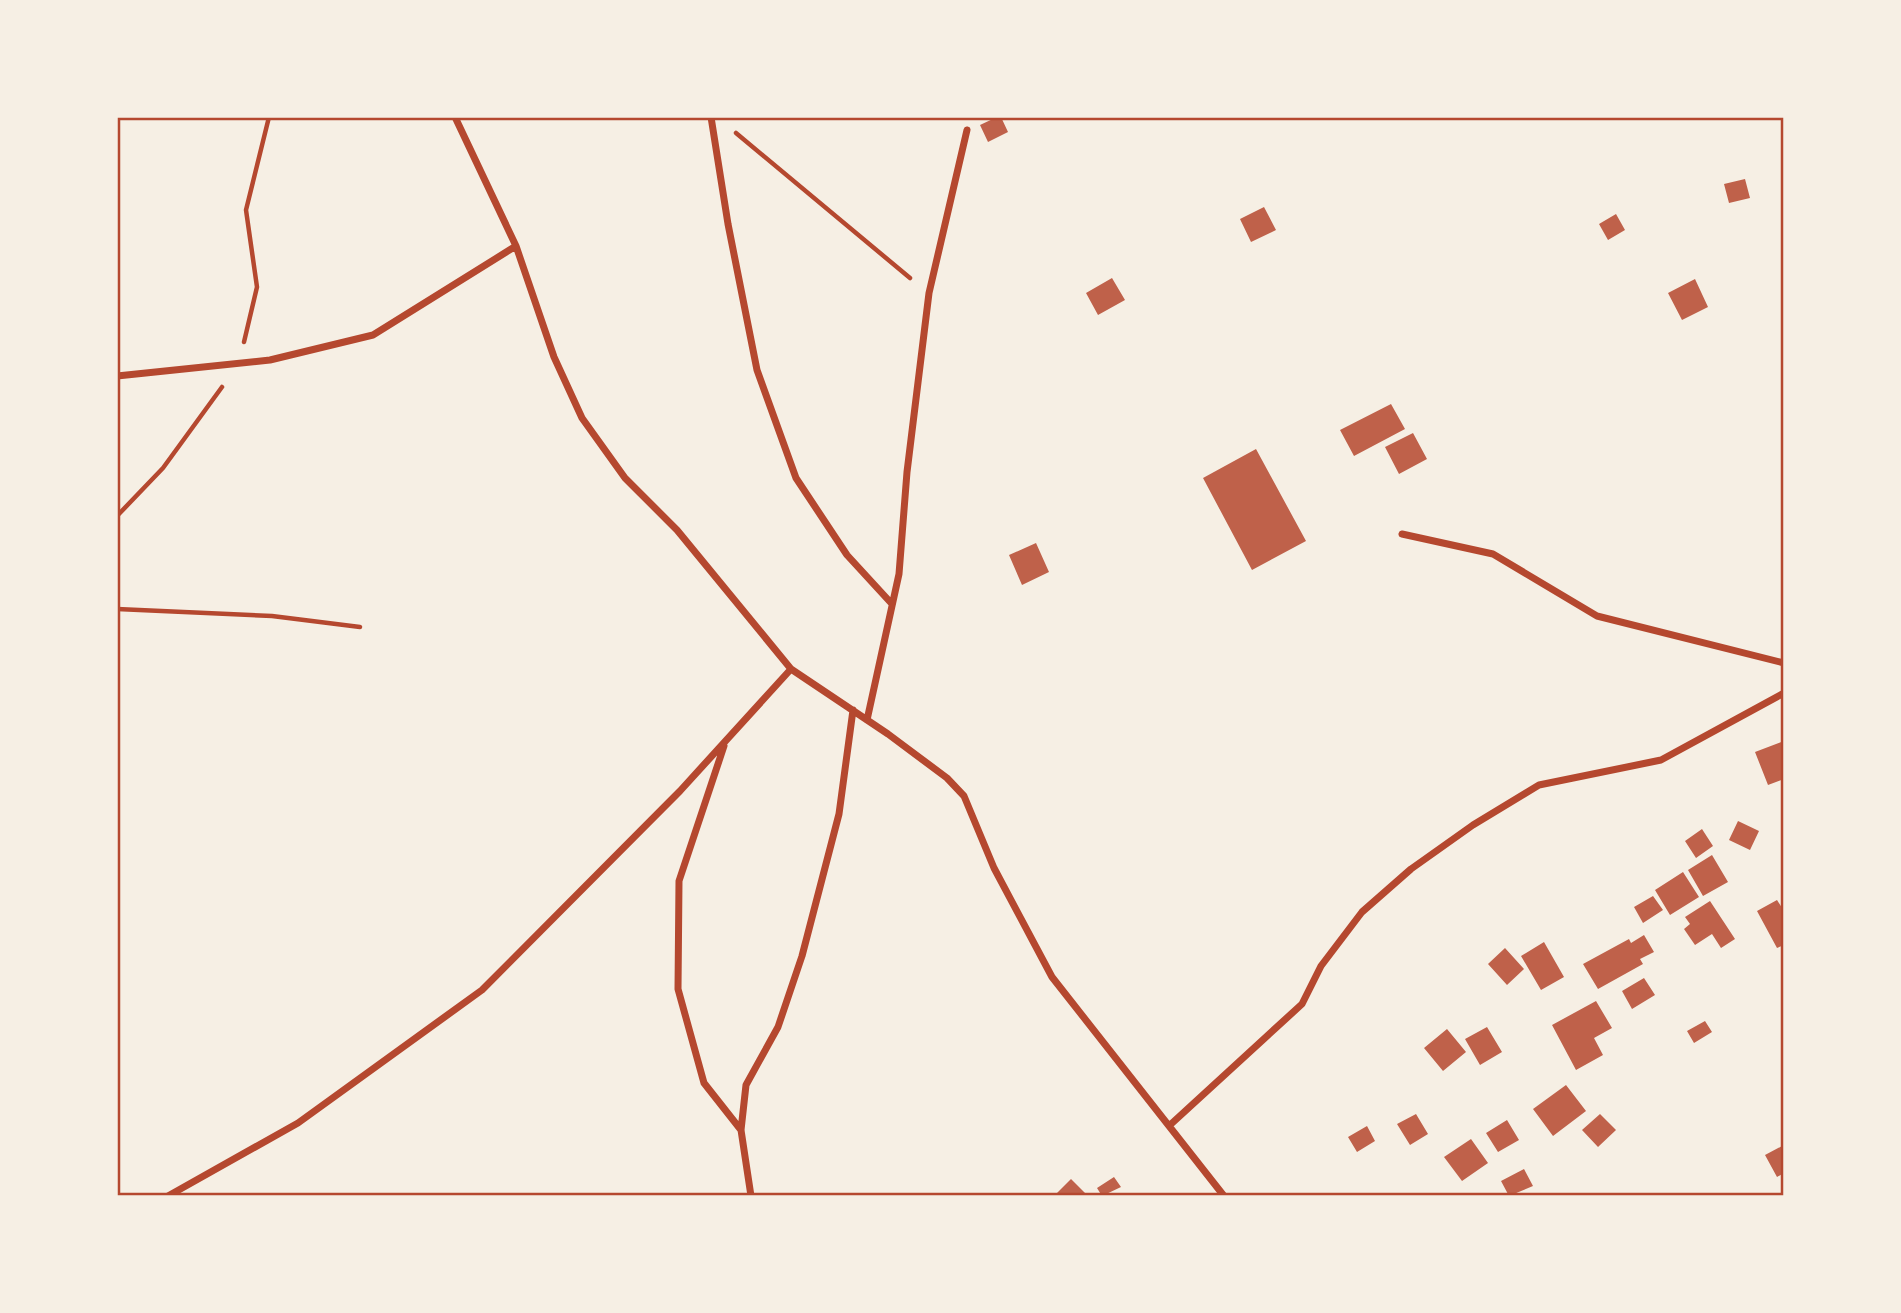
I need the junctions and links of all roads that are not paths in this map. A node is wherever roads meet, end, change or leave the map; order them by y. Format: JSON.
{"nodes":[{"id":1,"x":455,"y":117,"type":"edge"},
{"id":2,"x":711,"y":117,"type":"edge"},
{"id":3,"x":967,"y":130,"type":"dead end"},
{"id":4,"x":516,"y":246,"type":"junction"},
{"id":5,"x":117,"y":376,"type":"edge"},
{"id":6,"x":1402,"y":534,"type":"dead end"},
{"id":7,"x":892,"y":604,"type":"junction"},
{"id":8,"x":1784,"y":663,"type":"edge"},
{"id":9,"x":791,"y":669,"type":"junction"},
{"id":10,"x":1784,"y":694,"type":"edge"},
{"id":11,"x":853,"y":710,"type":"junction"},
{"id":12,"x":867,"y":720,"type":"junction"},
{"id":13,"x":725,"y":741,"type":"junction"},
{"id":14,"x":1170,"y":1125,"type":"junction"},
{"id":15,"x":741,"y":1130,"type":"junction"},
{"id":16,"x":168,"y":1196,"type":"edge"},
{"id":17,"x":751,"y":1196,"type":"edge"},
{"id":18,"x":1224,"y":1196,"type":"edge"}],
"edges":[{"from":1,"to":4,"type":"street"},
{"from":2,"to":7,"type":"street"},
{"from":3,"to":7,"type":"street"},
{"from":4,"to":5,"type":"street"},
{"from":4,"to":9,"type":"street"},
{"from":6,"to":8,"type":"street"},
{"from":7,"to":12,"type":"street"},
{"from":9,"to":11,"type":"street"},
{"from":9,"to":13,"type":"street"},
{"from":10,"to":14,"type":"street"},
{"from":11,"to":12,"type":"street"},
{"from":11,"to":15,"type":"street"},
{"from":12,"to":14,"type":"street"},
{"from":13,"to":15,"type":"street"},
{"from":13,"to":16,"type":"street"},
{"from":14,"to":18,"type":"street"},
{"from":15,"to":17,"type":"street"}]}
